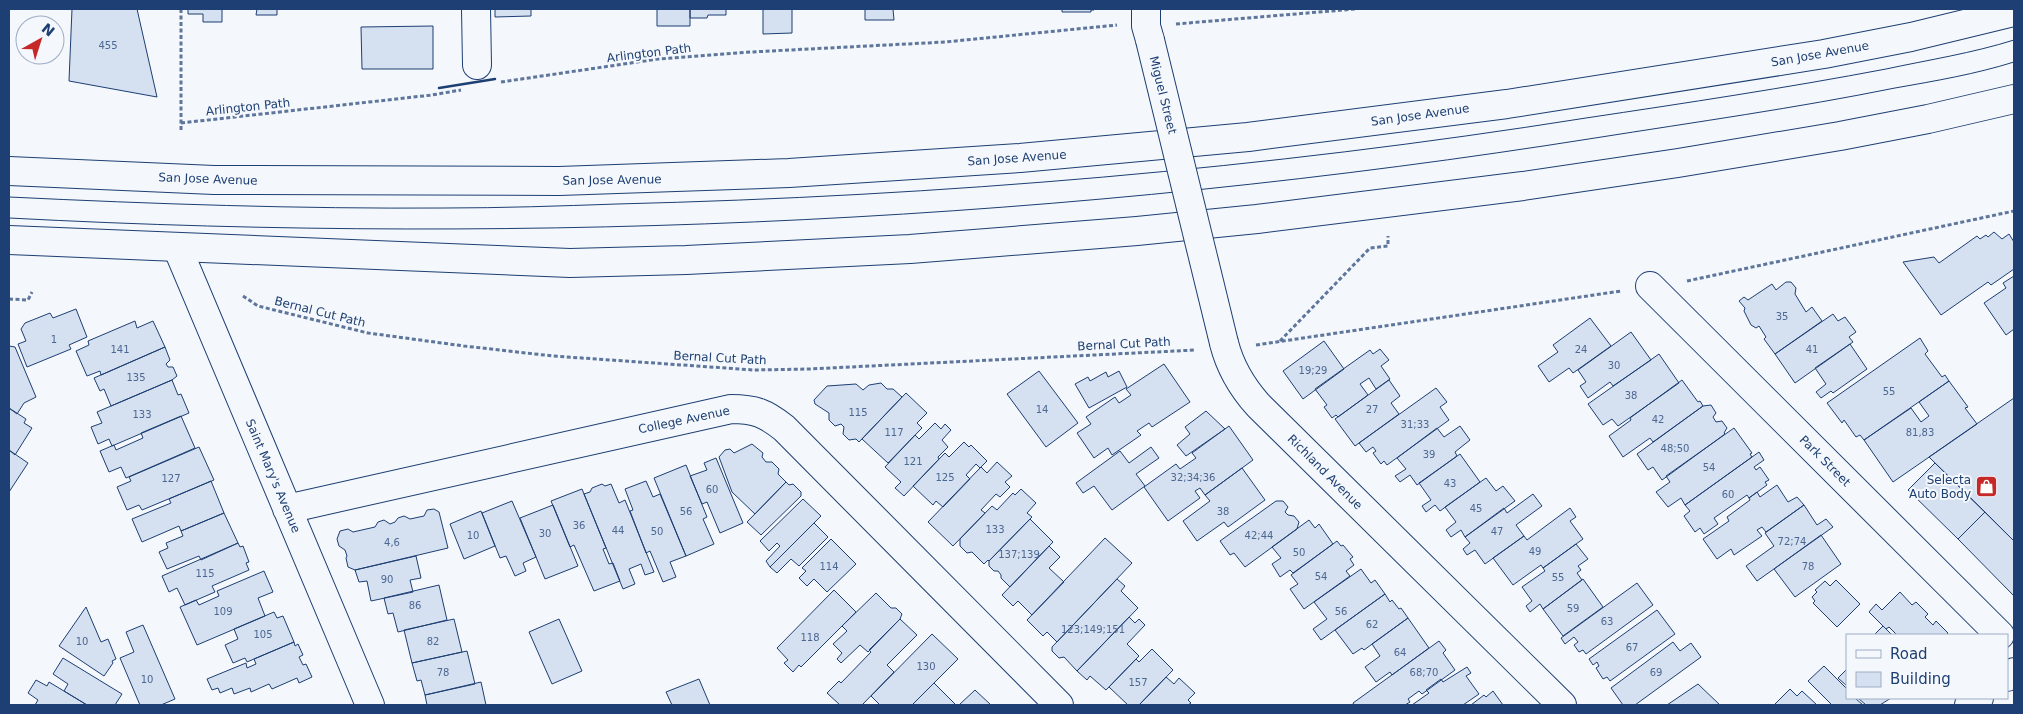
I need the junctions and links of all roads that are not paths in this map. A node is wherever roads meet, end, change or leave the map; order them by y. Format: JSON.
{"nodes":[{"id":1,"x":476,"y":9,"type":"edge"},
{"id":2,"x":1146,"y":9,"type":"edge"},
{"id":3,"x":2014,"y":12,"type":"edge"},
{"id":4,"x":477,"y":65,"type":"dead end"},
{"id":5,"x":2014,"y":100,"type":"edge"},
{"id":6,"x":9,"y":171,"type":"edge"},
{"id":7,"x":1184,"y":181,"type":"joint"},
{"id":8,"x":9,"y":240,"type":"edge"},
{"id":9,"x":177,"y":247,"type":"junction"},
{"id":10,"x":1650,"y":286,"type":"dead end"},
{"id":11,"x":287,"y":510,"type":"junction"},
{"id":12,"x":1999,"y":634,"type":"edge"},
{"id":13,"x":361,"y":704,"type":"edge"},
{"id":14,"x":1059,"y":705,"type":"edge"},
{"id":15,"x":1562,"y":705,"type":"edge"}],
"edges":[{"from":1,"to":4,"type":"main road"},
{"from":2,"to":7,"type":"main road","name":"Miguel Street","bridge":true},
{"from":3,"to":6,"type":"main road","name":"San Jose Avenue"},
{"from":5,"to":9,"type":"main road"},
{"from":7,"to":15,"type":"main road","name":"Richland Avenue","bridge":true},
{"from":8,"to":9,"type":"main road"},
{"from":9,"to":11,"type":"main road","name":"Saint Mary's Avenue"},
{"from":10,"to":12,"type":"main road","name":"Park Street"},
{"from":11,"to":13,"type":"main road","name":"Saint Mary's Avenue"},
{"from":11,"to":14,"type":"main road","name":"College Avenue"}]}
